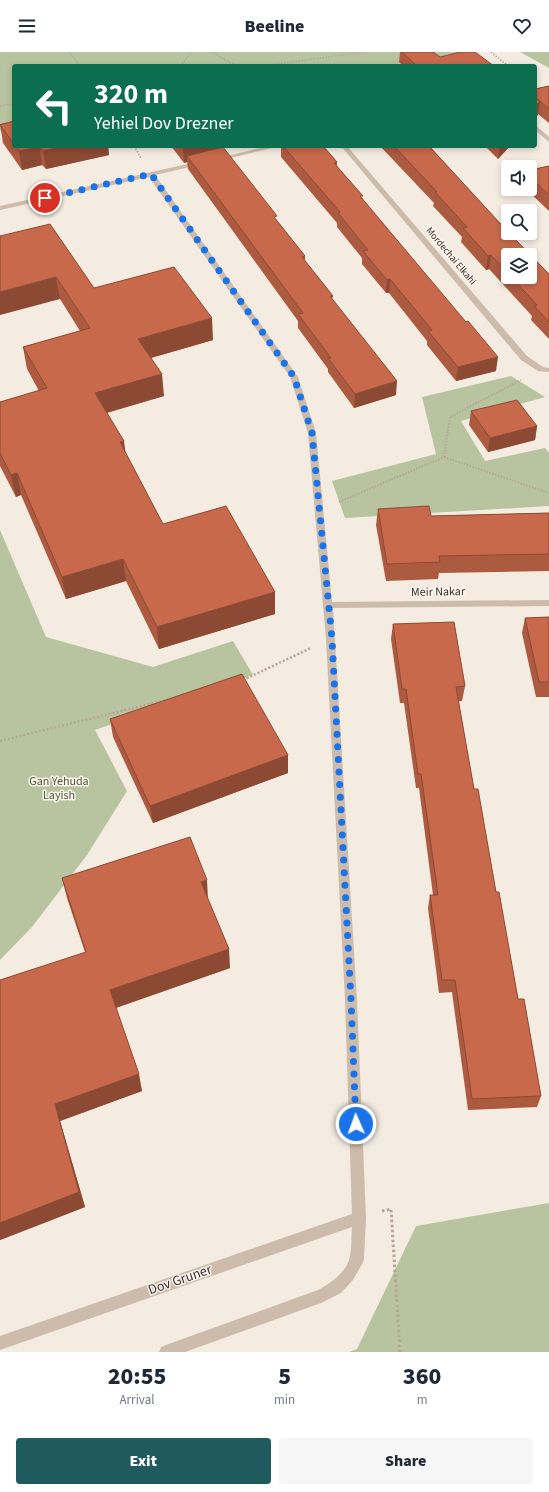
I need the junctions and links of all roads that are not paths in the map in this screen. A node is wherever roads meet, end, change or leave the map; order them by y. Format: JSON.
{"nodes":[{"id":1,"x":537,"y":129,"type":"edge"},
{"id":2,"x":549,"y":140,"type":"edge"},
{"id":3,"x":268,"y":148,"type":"edge"},
{"id":4,"x":346,"y":148,"type":"edge"},
{"id":5,"x":151,"y":174,"type":"junction"},
{"id":6,"x":0,"y":208,"type":"edge"},
{"id":7,"x":545,"y":369,"type":"edge"},
{"id":8,"x":549,"y":603,"type":"edge"},
{"id":9,"x":328,"y":605,"type":"junction"},
{"id":10,"x":359,"y":1218,"type":"junction"},
{"id":11,"x":0,"y":1343,"type":"edge"},
{"id":12,"x":166,"y":1352,"type":"edge"}],
"edges":[{"from":1,"to":2,"type":"street"},
{"from":3,"to":5,"type":"street"},
{"from":4,"to":7,"type":"street","name":"Mordechai Elkahi"},
{"from":5,"to":6,"type":"street"},
{"from":5,"to":9,"type":"street"},
{"from":8,"to":9,"type":"street","name":"Meir Nakar"},
{"from":9,"to":10,"type":"street"},
{"from":10,"to":11,"type":"street","name":"Dov Gruner"},
{"from":10,"to":12,"type":"street"}]}
